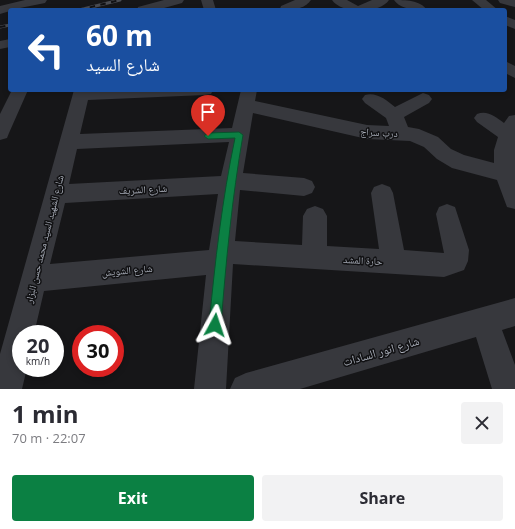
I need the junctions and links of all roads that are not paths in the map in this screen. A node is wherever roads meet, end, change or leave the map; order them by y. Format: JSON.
{"nodes":[{"id":1,"x":41,"y":0,"type":"edge"},
{"id":2,"x":178,"y":0,"type":"edge"},
{"id":3,"x":305,"y":0,"type":"edge"},
{"id":4,"x":338,"y":0,"type":"edge"},
{"id":5,"x":383,"y":0,"type":"edge"},
{"id":6,"x":400,"y":0,"type":"edge"},
{"id":7,"x":478,"y":0,"type":"edge"},
{"id":8,"x":504,"y":0,"type":"edge"},
{"id":9,"x":515,"y":3,"type":"edge"},
{"id":10,"x":8,"y":8,"type":"edge"},
{"id":11,"x":159,"y":8,"type":"edge"},
{"id":12,"x":290,"y":8,"type":"edge"},
{"id":13,"x":356,"y":8,"type":"edge"},
{"id":14,"x":365,"y":8,"type":"edge"},
{"id":15,"x":417,"y":8,"type":"edge"},
{"id":16,"x":489,"y":8,"type":"edge"},
{"id":17,"x":19,"y":92,"type":"edge"},
{"id":18,"x":122,"y":92,"type":"edge"},
{"id":19,"x":81,"y":93,"type":"edge"},
{"id":20,"x":248,"y":97,"type":"edge"},
{"id":21,"x":371,"y":99,"type":"dead end"},
{"id":22,"x":423,"y":99,"type":"dead end"},
{"id":23,"x":395,"y":115,"type":"junction"},
{"id":24,"x":483,"y":118,"type":"dead end"},
{"id":25,"x":511,"y":127,"type":"edge"},
{"id":26,"x":0,"y":133,"type":"edge"},
{"id":27,"x":402,"y":133,"type":"junction"},
{"id":28,"x":239,"y":135,"type":"junction"},
{"id":29,"x":69,"y":142,"type":"junction"},
{"id":30,"x":505,"y":174,"type":"junction"},
{"id":31,"x":230,"y":182,"type":"junction"},
{"id":32,"x":304,"y":187,"type":"dead end"},
{"id":33,"x":382,"y":193,"type":"dead end"},
{"id":34,"x":56,"y":194,"type":"junction"},
{"id":35,"x":515,"y":200,"type":"edge"},
{"id":36,"x":448,"y":214,"type":"dead end"},
{"id":37,"x":315,"y":216,"type":"dead end"},
{"id":38,"x":221,"y":257,"type":"junction"},
{"id":39,"x":314,"y":257,"type":"junction"},
{"id":40,"x":394,"y":262,"type":"junction"},
{"id":41,"x":34,"y":279,"type":"junction"},
{"id":42,"x":515,"y":312,"type":"edge"},
{"id":43,"x":485,"y":321,"type":"junction"},
{"id":44,"x":306,"y":381,"type":"edge"},
{"id":45,"x":6,"y":389,"type":"edge"},
{"id":46,"x":210,"y":389,"type":"edge"},
{"id":47,"x":246,"y":389,"type":"edge"},
{"id":48,"x":508,"y":389,"type":"edge"}],
"edges":[{"from":1,"to":10,"type":"street"},
{"from":2,"to":11,"type":"street"},
{"from":3,"to":12,"type":"street"},
{"from":4,"to":13,"type":"street"},
{"from":5,"to":14,"type":"street"},
{"from":6,"to":15,"type":"street"},
{"from":7,"to":16,"type":"street"},
{"from":8,"to":9,"type":"street"},
{"from":17,"to":26,"type":"street"},
{"from":18,"to":19,"type":"street"},
{"from":19,"to":29,"type":"street","name":"شارع الشهيد السيد محمد حسن البزار"},
{"from":20,"to":27,"type":"street","name":"درب سراج"},
{"from":20,"to":28,"type":"street"},
{"from":21,"to":23,"type":"street"},
{"from":22,"to":23,"type":"street"},
{"from":23,"to":27,"type":"street"},
{"from":24,"to":25,"type":"street"},
{"from":25,"to":30,"type":"street"},
{"from":27,"to":30,"type":"street","name":"درب سراج"},
{"from":28,"to":29,"type":"street"},
{"from":28,"to":31,"type":"street"},
{"from":29,"to":34,"type":"street","name":"شارع الشهيد السيد محمد حسن البزار"},
{"from":30,"to":35,"type":"street"},
{"from":31,"to":32,"type":"street","name":"شارع الشريف"},
{"from":31,"to":34,"type":"street","name":"شارع الشريف"},
{"from":31,"to":38,"type":"street"},
{"from":33,"to":40,"type":"street"},
{"from":34,"to":41,"type":"street","name":"شارع الشهيد السيد محمد حسن البزار"},
{"from":36,"to":40,"type":"street","name":"حارة المشد"},
{"from":37,"to":39,"type":"street"},
{"from":38,"to":39,"type":"street","name":"حارة المشد"},
{"from":38,"to":41,"type":"street","name":"شارع الشويش"},
{"from":38,"to":46,"type":"street"},
{"from":39,"to":40,"type":"street","name":"حارة المشد"},
{"from":41,"to":45,"type":"street","name":"شارع الشهيد السيد محمد حسن البزار"},
{"from":42,"to":43,"type":"street","name":"شارع انور السادات"},
{"from":43,"to":44,"type":"street","name":"شارع انور السادات"},
{"from":43,"to":48,"type":"street"},
{"from":44,"to":47,"type":"street","name":"شارع انور السادات"}]}
